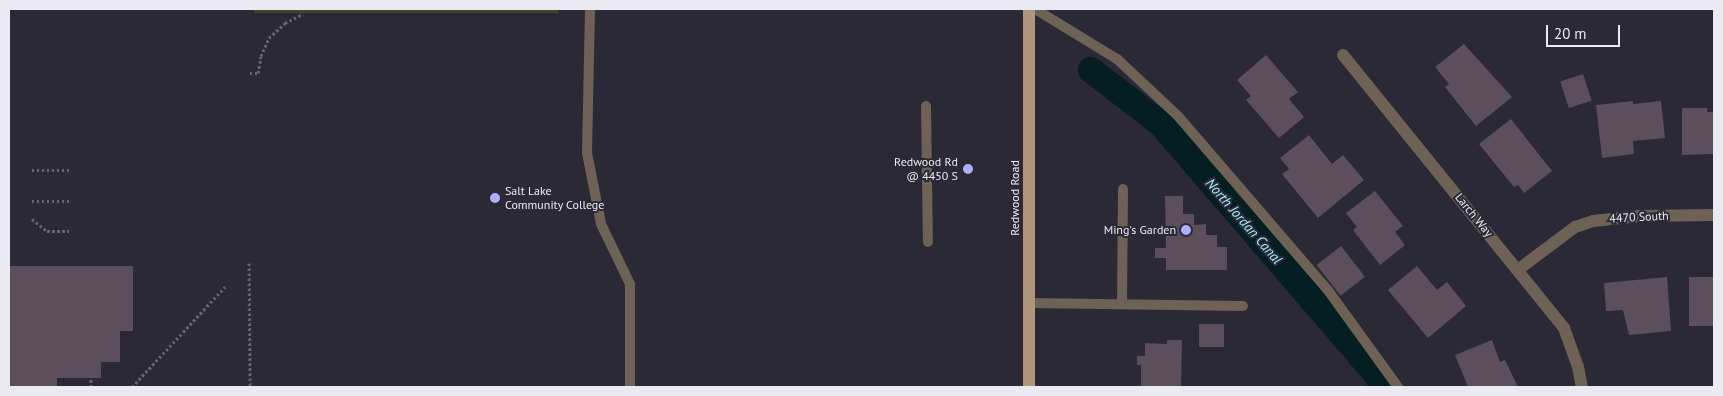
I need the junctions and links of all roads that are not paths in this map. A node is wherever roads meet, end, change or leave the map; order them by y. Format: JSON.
{"nodes":[{"id":1,"x":590,"y":9,"type":"edge"},
{"id":2,"x":1029,"y":9,"type":"edge"},
{"id":3,"x":1035,"y":9,"type":"edge"},
{"id":4,"x":1343,"y":55,"type":"dead end"},
{"id":5,"x":926,"y":106,"type":"dead end"},
{"id":6,"x":1123,"y":188,"type":"dead end"},
{"id":7,"x":1714,"y":215,"type":"edge"},
{"id":8,"x":928,"y":242,"type":"dead end"},
{"id":9,"x":1519,"y":269,"type":"junction"},
{"id":10,"x":1029,"y":303,"type":"junction"},
{"id":11,"x":1122,"y":304,"type":"junction"},
{"id":12,"x":1243,"y":306,"type":"dead end"},
{"id":13,"x":630,"y":387,"type":"edge"},
{"id":14,"x":1029,"y":387,"type":"edge"},
{"id":15,"x":1398,"y":387,"type":"edge"},
{"id":16,"x":1582,"y":387,"type":"edge"}],
"edges":[{"from":1,"to":13,"type":"lane"},
{"from":2,"to":10,"type":"main road","name":"Redwood Road"},
{"from":3,"to":15,"type":"lane"},
{"from":4,"to":9,"type":"street","name":"Larch Way"},
{"from":5,"to":8,"type":"lane"},
{"from":6,"to":11,"type":"lane"},
{"from":7,"to":9,"type":"street","name":"4470 South"},
{"from":9,"to":16,"type":"street","name":"Larch Way"},
{"from":10,"to":11,"type":"lane"},
{"from":10,"to":14,"type":"main road","name":"Redwood Road"},
{"from":11,"to":12,"type":"lane"}]}
